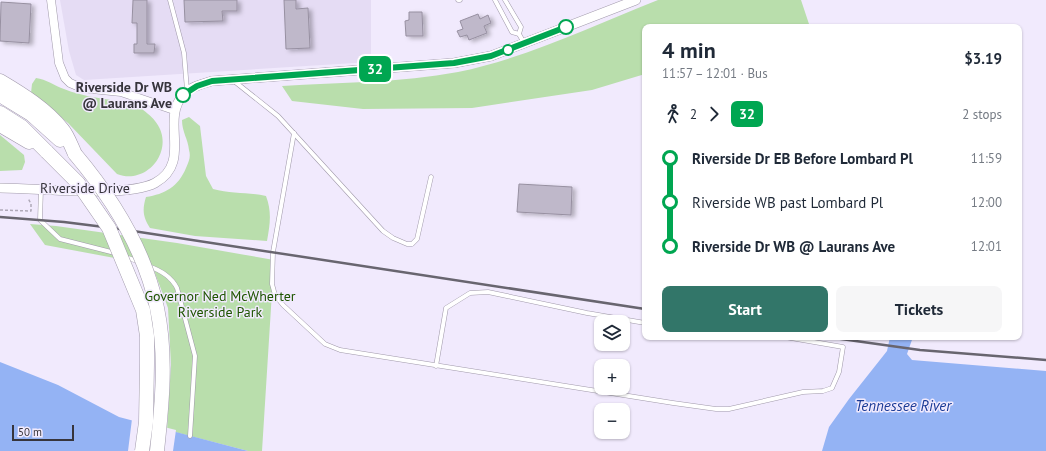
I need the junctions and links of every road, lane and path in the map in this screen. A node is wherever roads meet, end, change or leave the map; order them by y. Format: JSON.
{"nodes":[{"id":1,"x":51,"y":0,"type":"edge"},
{"id":2,"x":170,"y":0,"type":"edge"},
{"id":3,"x":496,"y":0,"type":"edge"},
{"id":4,"x":506,"y":0,"type":"edge"},
{"id":5,"x":636,"y":0,"type":"edge"},
{"id":6,"x":519,"y":34,"type":"junction"},
{"id":7,"x":524,"y":43,"type":"junction"},
{"id":8,"x":233,"y":80,"type":"junction"},
{"id":9,"x":0,"y":81,"type":"edge"},
{"id":10,"x":187,"y":92,"type":"junction"},
{"id":11,"x":0,"y":96,"type":"edge"},
{"id":12,"x":174,"y":110,"type":"junction"},
{"id":13,"x":0,"y":113,"type":"edge"},
{"id":14,"x":0,"y":125,"type":"edge"},
{"id":15,"x":294,"y":133,"type":"junction"},
{"id":16,"x":47,"y":152,"type":"junction"},
{"id":17,"x":75,"y":154,"type":"junction"},
{"id":18,"x":430,"y":177,"type":"dead end"},
{"id":19,"x":0,"y":188,"type":"edge"},
{"id":20,"x":41,"y":189,"type":"junction"},
{"id":21,"x":26,"y":195,"type":"dead end"},
{"id":22,"x":0,"y":210,"type":"edge"},
{"id":23,"x":642,"y":322,"type":"edge"},
{"id":24,"x":802,"y":340,"type":"edge"},
{"id":25,"x":436,"y":366,"type":"junction"},
{"id":26,"x":190,"y":436,"type":"dead end"},
{"id":27,"x":142,"y":451,"type":"edge"},
{"id":28,"x":156,"y":451,"type":"edge"}],
"edges":[{"from":1,"to":12,"type":"street"},
{"from":2,"to":10,"type":"lane"},
{"from":3,"to":6,"type":"lane"},
{"from":4,"to":6,"type":"lane"},
{"from":5,"to":7,"type":"street"},
{"from":6,"to":7,"type":"lane"},
{"from":7,"to":8,"type":"street"},
{"from":8,"to":10,"type":"street"},
{"from":8,"to":15,"type":"lane"},
{"from":9,"to":17,"type":"highway"},
{"from":10,"to":12,"type":"street"},
{"from":11,"to":17,"type":"highway"},
{"from":12,"to":20,"type":"street","name":"Riverside Drive"},
{"from":13,"to":16,"type":"highway"},
{"from":14,"to":16,"type":"highway"},
{"from":15,"to":18,"type":"lane"},
{"from":15,"to":25,"type":"lane"},
{"from":16,"to":27,"type":"highway","bridge":true},
{"from":17,"to":28,"type":"highway","bridge":true},
{"from":19,"to":20,"type":"street","name":"Riverside Drive"},
{"from":20,"to":26,"type":"lane"},
{"from":21,"to":22,"type":"path"},
{"from":23,"to":25,"type":"lane"},
{"from":24,"to":25,"type":"lane"}]}
